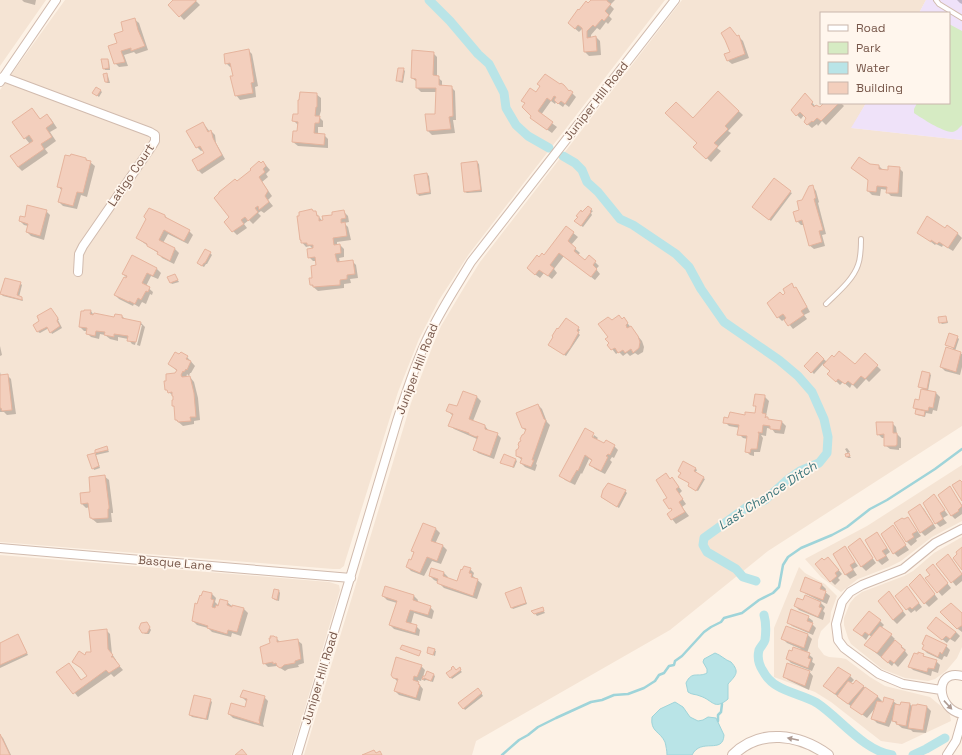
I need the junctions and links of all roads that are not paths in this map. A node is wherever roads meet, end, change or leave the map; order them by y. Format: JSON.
{"nodes":[{"id":1,"x":56,"y":0,"type":"edge"},
{"id":2,"x":674,"y":0,"type":"edge"},
{"id":3,"x":936,"y":0,"type":"edge"},
{"id":4,"x":962,"y":18,"type":"edge"},
{"id":5,"x":2,"y":79,"type":"edge"},
{"id":6,"x":861,"y":239,"type":"dead end"},
{"id":7,"x":78,"y":272,"type":"dead end"},
{"id":8,"x":826,"y":304,"type":"dead end"},
{"id":9,"x":962,"y":529,"type":"edge"},
{"id":10,"x":0,"y":548,"type":"edge"},
{"id":11,"x":351,"y":578,"type":"junction"},
{"id":12,"x":962,"y":676,"type":"edge"},
{"id":13,"x":941,"y":690,"type":"junction"},
{"id":14,"x":962,"y":714,"type":"edge"},
{"id":15,"x":962,"y":720,"type":"edge"},
{"id":16,"x":297,"y":755,"type":"edge"},
{"id":17,"x":733,"y":755,"type":"edge"},
{"id":18,"x":828,"y":755,"type":"edge"},
{"id":19,"x":947,"y":755,"type":"edge"}],
"edges":[{"from":1,"to":5,"type":"street"},
{"from":2,"to":11,"type":"street","name":"Juniper Hill Road"},
{"from":3,"to":4,"type":"lane"},
{"from":5,"to":7,"type":"street","name":"Latigo Court"},
{"from":6,"to":8,"type":"lane"},
{"from":9,"to":13,"type":"street"},
{"from":10,"to":11,"type":"street","name":"Basque Lane"},
{"from":11,"to":16,"type":"street","name":"Juniper Hill Road"},
{"from":12,"to":13,"type":"street"},
{"from":13,"to":14,"type":"street","one_way":true},
{"from":15,"to":19,"type":"street"},
{"from":18,"to":17,"type":"street","one_way":true}]}
